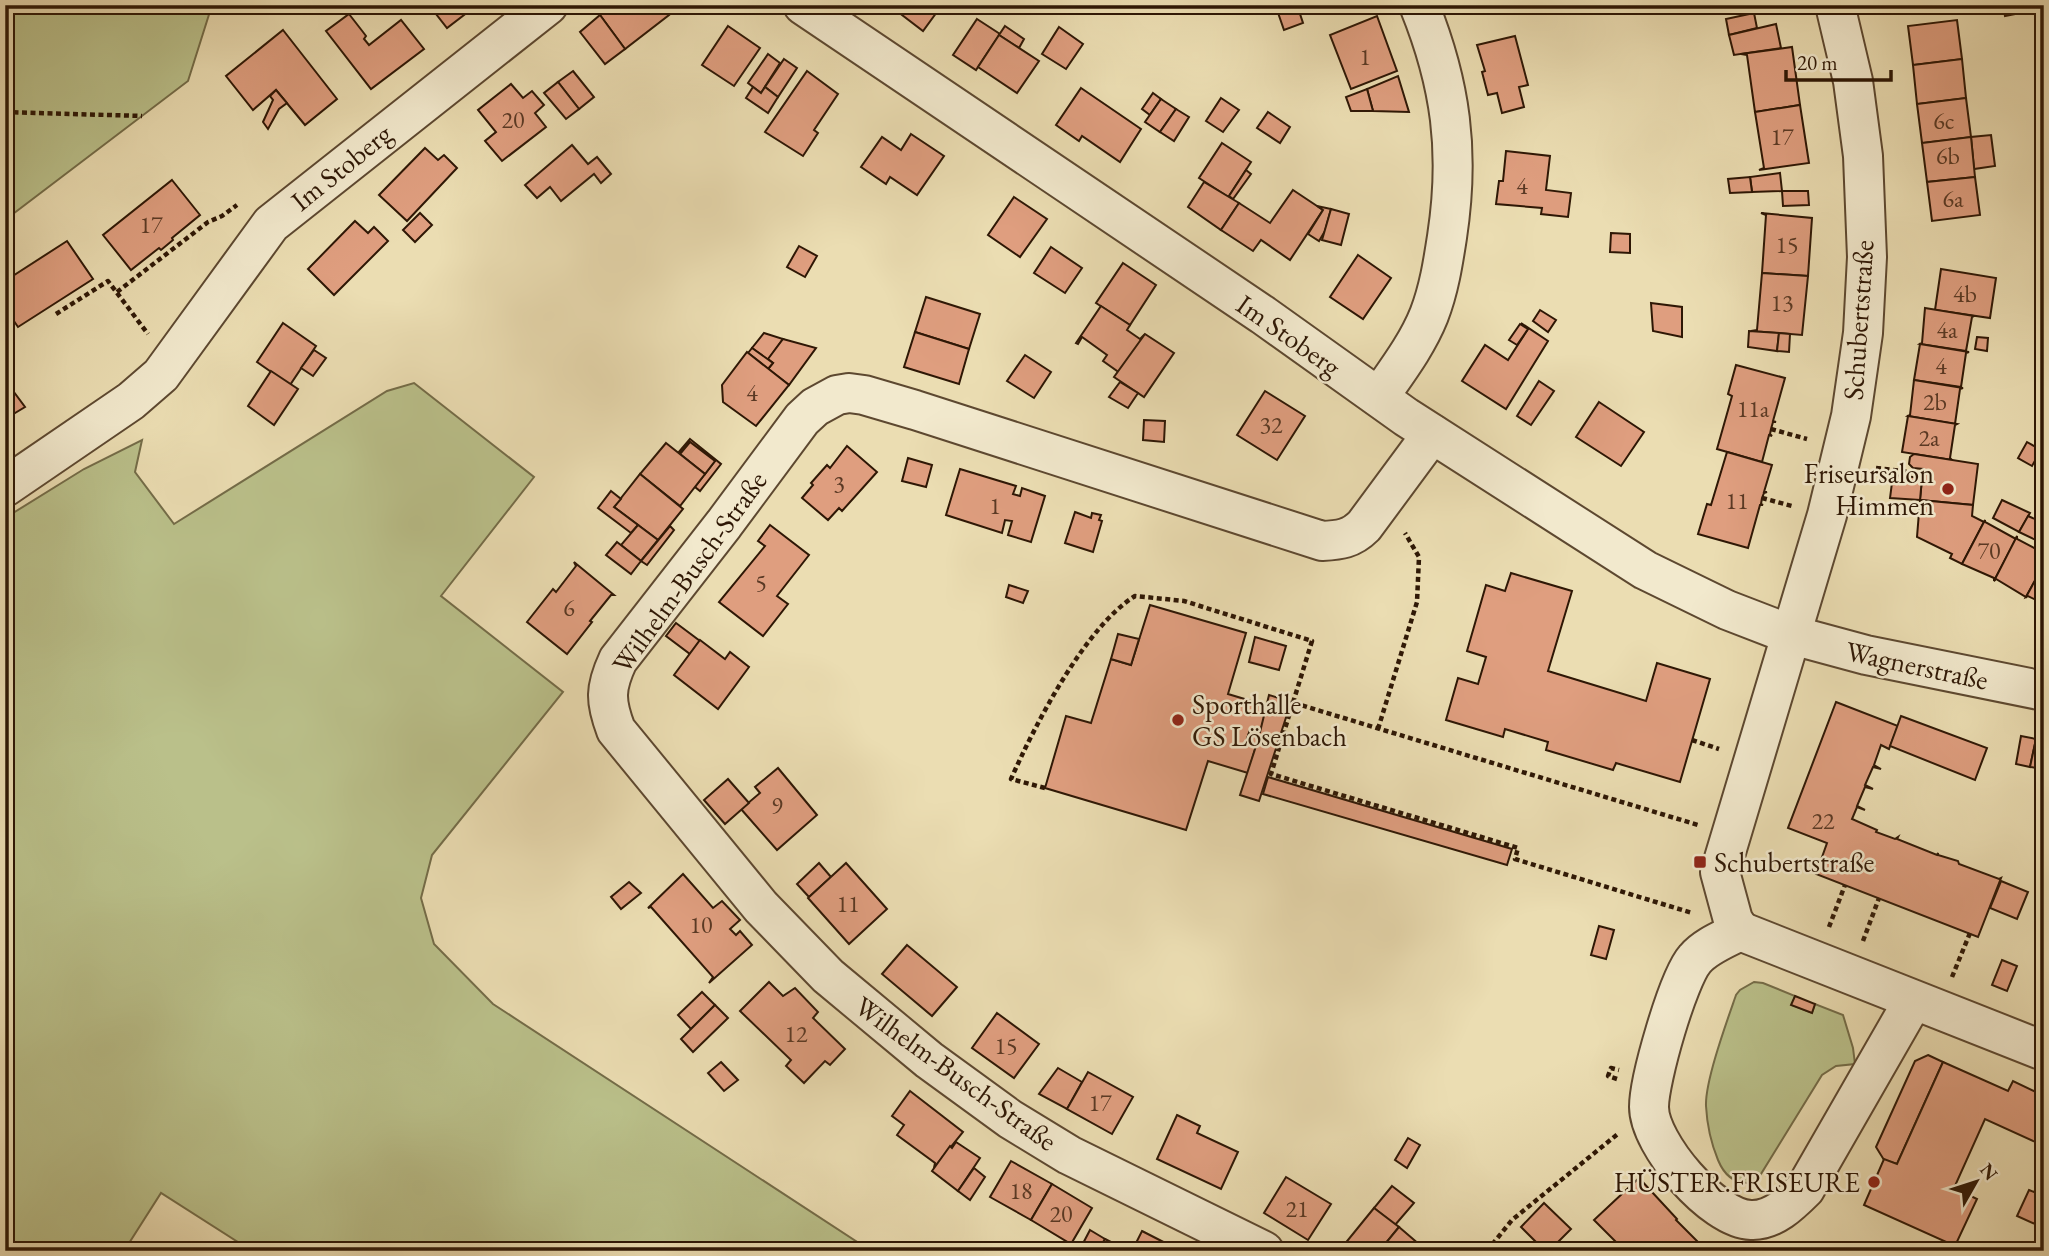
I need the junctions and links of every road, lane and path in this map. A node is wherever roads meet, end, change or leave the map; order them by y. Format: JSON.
{"nodes":[{"id":1,"x":548,"y":5,"type":"edge"},
{"id":2,"x":803,"y":5,"type":"edge"},
{"id":3,"x":1419,"y":5,"type":"edge"},
{"id":4,"x":1835,"y":5,"type":"edge"},
{"id":5,"x":5,"y":112,"type":"edge"},
{"id":6,"x":142,"y":116,"type":"dead end"},
{"id":7,"x":241,"y":201,"type":"dead end"},
{"id":8,"x":117,"y":292,"type":"junction"},
{"id":9,"x":56,"y":314,"type":"dead end"},
{"id":10,"x":170,"y":364,"type":"junction"},
{"id":11,"x":1379,"y":397,"type":"junction"},
{"id":12,"x":1432,"y":434,"type":"junction"},
{"id":13,"x":5,"y":487,"type":"edge"},
{"id":14,"x":1400,"y":526,"type":"dead end"},
{"id":15,"x":1792,"y":635,"type":"junction"},
{"id":16,"x":2044,"y":691,"type":"edge"},
{"id":17,"x":1294,"y":703,"type":"junction"},
{"id":18,"x":1378,"y":729,"type":"junction"},
{"id":19,"x":1045,"y":788,"type":"dead end"},
{"id":20,"x":1703,"y":826,"type":"dead end"},
{"id":21,"x":1845,"y":885,"type":"dead end"},
{"id":22,"x":1879,"y":898,"type":"dead end"},
{"id":23,"x":1678,"y":908,"type":"dead end"},
{"id":24,"x":1740,"y":930,"type":"junction"},
{"id":25,"x":1970,"y":933,"type":"dead end"},
{"id":26,"x":1833,"y":967,"type":"junction"},
{"id":27,"x":1926,"y":1005,"type":"junction"},
{"id":28,"x":2044,"y":1051,"type":"edge"},
{"id":29,"x":1649,"y":1108,"type":"junction"},
{"id":30,"x":1264,"y":1251,"type":"edge"},
{"id":31,"x":1486,"y":1251,"type":"edge"}],
"edges":[{"from":1,"to":10,"type":"street","name":"Im Stoberg"},
{"from":2,"to":11,"type":"street","name":"Im Stoberg"},
{"from":3,"to":11,"type":"street"},
{"from":4,"to":15,"type":"street","name":"Schubertstraße"},
{"from":5,"to":6,"type":"path"},
{"from":7,"to":8,"type":"path"},
{"from":8,"to":9,"type":"path"},
{"from":8,"to":10,"type":"path"},
{"from":10,"to":13,"type":"street","name":"Im Stoberg"},
{"from":11,"to":12,"type":"street","name":"Im Stoberg"},
{"from":12,"to":15,"type":"street","name":"Im Stoberg"},
{"from":12,"to":30,"type":"street","name":"Wilhelm-Busch-Straße"},
{"from":14,"to":18,"type":"path"},
{"from":15,"to":16,"type":"street","name":"Wagnerstraße"},
{"from":15,"to":24,"type":"street","name":"Schubertstraße"},
{"from":17,"to":18,"type":"path"},
{"from":17,"to":19,"type":"path"},
{"from":17,"to":23,"type":"path"},
{"from":18,"to":20,"type":"path"},
{"from":21,"to":26,"type":"path"},
{"from":22,"to":26,"type":"path"},
{"from":24,"to":26,"type":"street"},
{"from":24,"to":29,"type":"street"},
{"from":25,"to":27,"type":"path"},
{"from":26,"to":27,"type":"street"},
{"from":27,"to":28,"type":"street"},
{"from":27,"to":29,"type":"street"},
{"from":29,"to":31,"type":"path"}]}
